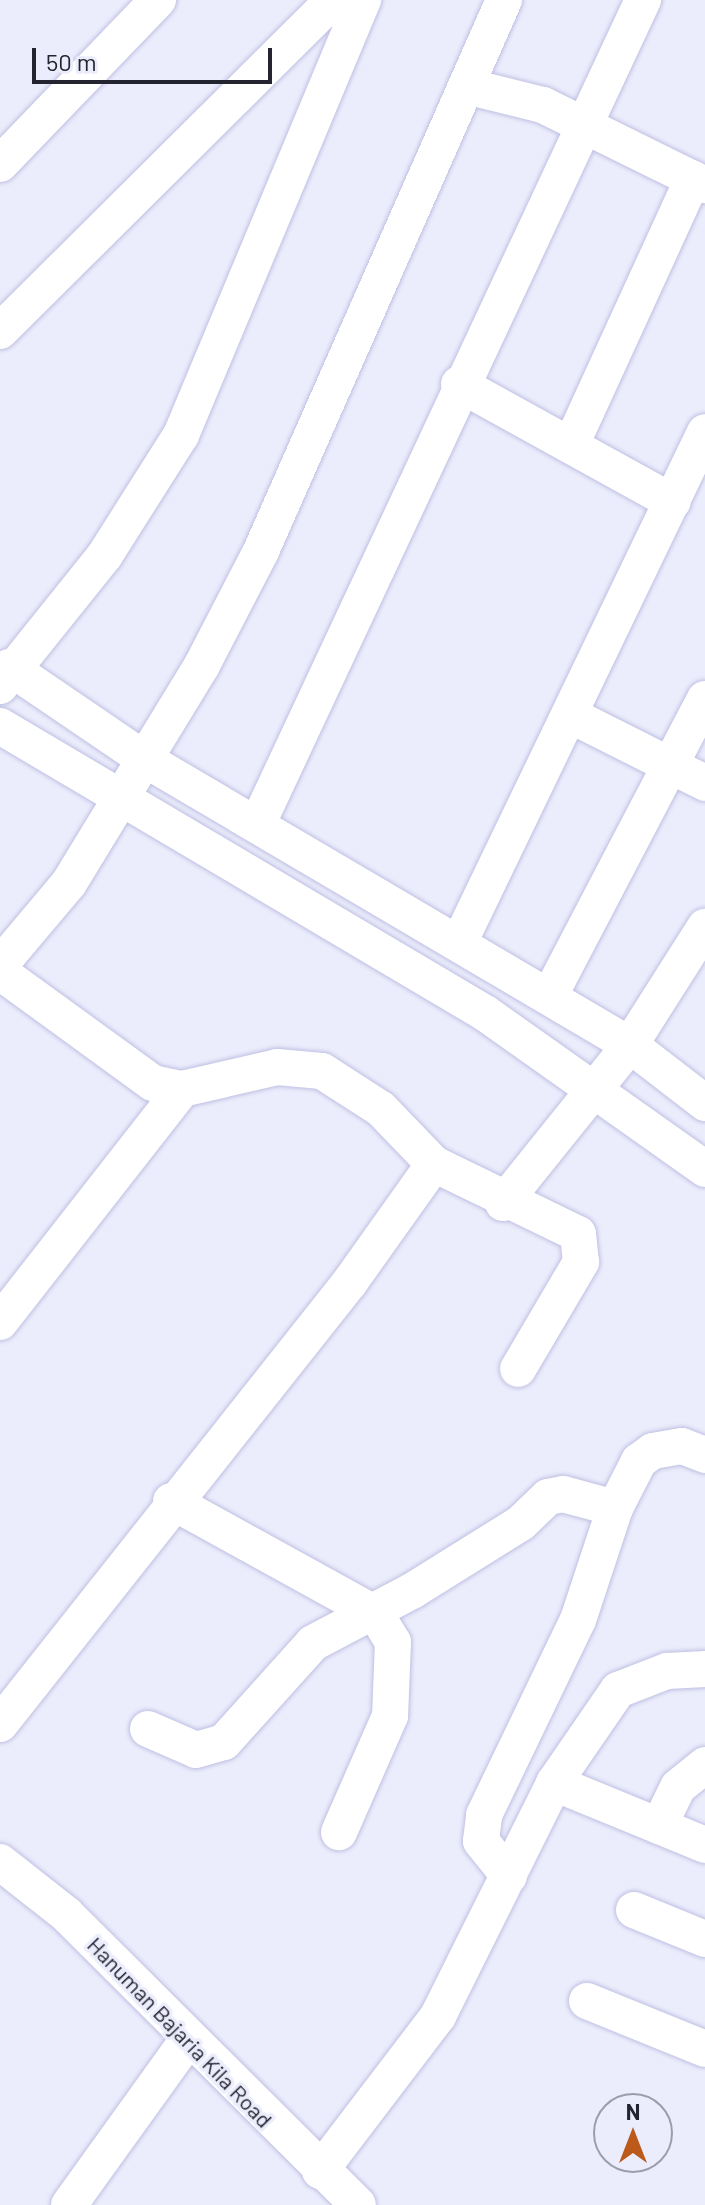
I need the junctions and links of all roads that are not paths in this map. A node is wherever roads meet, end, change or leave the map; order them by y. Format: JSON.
{"nodes":[{"id":1,"x":158,"y":0,"type":"edge"},
{"id":2,"x":333,"y":0,"type":"edge"},
{"id":3,"x":363,"y":0,"type":"edge"},
{"id":4,"x":504,"y":0,"type":"edge"},
{"id":5,"x":643,"y":0,"type":"edge"},
{"id":6,"x":466,"y":86,"type":"junction"},
{"id":7,"x":583,"y":127,"type":"junction"},
{"id":8,"x":0,"y":164,"type":"edge"},
{"id":9,"x":699,"y":182,"type":"edge"},
{"id":10,"x":0,"y":331,"type":"edge"},
{"id":11,"x":459,"y":384,"type":"junction"},
{"id":12,"x":705,"y":432,"type":"edge"},
{"id":13,"x":571,"y":445,"type":"junction"},
{"id":14,"x":673,"y":502,"type":"junction"},
{"id":15,"x":5,"y":677,"type":"edge"},
{"id":16,"x":705,"y":699,"type":"edge"},
{"id":17,"x":572,"y":716,"type":"junction"},
{"id":18,"x":0,"y":726,"type":"edge"},
{"id":19,"x":671,"y":766,"type":"junction"},
{"id":20,"x":135,"y":780,"type":"junction"},
{"id":21,"x":705,"y":783,"type":"edge"},
{"id":22,"x":258,"y":823,"type":"junction"},
{"id":23,"x":306,"y":881,"type":"junction"},
{"id":24,"x":705,"y":927,"type":"edge"},
{"id":25,"x":459,"y":943,"type":"junction"},
{"id":26,"x":0,"y":965,"type":"edge"},
{"id":27,"x":0,"y":972,"type":"edge"},
{"id":28,"x":550,"y":995,"type":"junction"},
{"id":29,"x":611,"y":1067,"type":"junction"},
{"id":30,"x":182,"y":1089,"type":"junction"},
{"id":31,"x":705,"y":1103,"type":"edge"},
{"id":32,"x":434,"y":1164,"type":"junction"},
{"id":33,"x":705,"y":1169,"type":"edge"},
{"id":34,"x":503,"y":1203,"type":"junction"},
{"id":35,"x":0,"y":1322,"type":"edge"},
{"id":36,"x":518,"y":1369,"type":"dead end"},
{"id":37,"x":705,"y":1455,"type":"edge"},
{"id":38,"x":171,"y":1501,"type":"junction"},
{"id":39,"x":615,"y":1508,"type":"junction"},
{"id":40,"x":376,"y":1614,"type":"junction"},
{"id":41,"x":705,"y":1669,"type":"edge"},
{"id":42,"x":0,"y":1724,"type":"edge"},
{"id":43,"x":148,"y":1729,"type":"dead end"},
{"id":44,"x":703,"y":1767,"type":"edge"},
{"id":45,"x":554,"y":1783,"type":"junction"},
{"id":46,"x":659,"y":1826,"type":"junction"},
{"id":47,"x":339,"y":1832,"type":"dead end"},
{"id":48,"x":705,"y":1845,"type":"edge"},
{"id":49,"x":0,"y":1862,"type":"edge"},
{"id":50,"x":509,"y":1876,"type":"junction"},
{"id":51,"x":634,"y":1910,"type":"dead end"},
{"id":52,"x":705,"y":1939,"type":"edge"},
{"id":53,"x":587,"y":2001,"type":"dead end"},
{"id":54,"x":189,"y":2038,"type":"junction"},
{"id":55,"x":705,"y":2049,"type":"edge"},
{"id":56,"x":335,"y":2193,"type":"edge"},
{"id":57,"x":69,"y":2205,"type":"edge"}],
"edges":[{"from":1,"to":8,"type":"street"},
{"from":2,"to":10,"type":"street"},
{"from":3,"to":15,"type":"street"},
{"from":4,"to":6,"type":"street"},
{"from":5,"to":7,"type":"street"},
{"from":6,"to":7,"type":"street"},
{"from":6,"to":20,"type":"street"},
{"from":7,"to":9,"type":"street"},
{"from":7,"to":11,"type":"street"},
{"from":9,"to":13,"type":"street"},
{"from":11,"to":13,"type":"street"},
{"from":11,"to":22,"type":"street"},
{"from":12,"to":14,"type":"street"},
{"from":13,"to":14,"type":"street"},
{"from":14,"to":17,"type":"street"},
{"from":15,"to":20,"type":"street"},
{"from":16,"to":19,"type":"street"},
{"from":17,"to":19,"type":"street"},
{"from":17,"to":25,"type":"street"},
{"from":18,"to":20,"type":"street"},
{"from":19,"to":21,"type":"street"},
{"from":19,"to":28,"type":"street"},
{"from":20,"to":22,"type":"street"},
{"from":20,"to":23,"type":"street"},
{"from":20,"to":26,"type":"street"},
{"from":22,"to":23,"type":"street"},
{"from":23,"to":25,"type":"street"},
{"from":23,"to":29,"type":"street"},
{"from":24,"to":29,"type":"street"},
{"from":25,"to":28,"type":"street"},
{"from":27,"to":30,"type":"street"},
{"from":28,"to":29,"type":"street"},
{"from":29,"to":31,"type":"street"},
{"from":29,"to":33,"type":"street"},
{"from":29,"to":34,"type":"street"},
{"from":30,"to":32,"type":"street"},
{"from":30,"to":35,"type":"street"},
{"from":32,"to":34,"type":"street"},
{"from":32,"to":38,"type":"street"},
{"from":34,"to":36,"type":"street"},
{"from":37,"to":39,"type":"street"},
{"from":38,"to":40,"type":"street"},
{"from":38,"to":42,"type":"street"},
{"from":39,"to":40,"type":"street"},
{"from":39,"to":50,"type":"street"},
{"from":40,"to":43,"type":"street"},
{"from":40,"to":47,"type":"street"},
{"from":41,"to":45,"type":"street"},
{"from":44,"to":46,"type":"street"},
{"from":45,"to":46,"type":"street"},
{"from":45,"to":50,"type":"street"},
{"from":46,"to":48,"type":"street"},
{"from":49,"to":54,"type":"street","name":"Hanuman Bajaria Kila Road"},
{"from":50,"to":56,"type":"street"},
{"from":51,"to":52,"type":"street"},
{"from":53,"to":55,"type":"street"},
{"from":54,"to":56,"type":"street","name":"Hanuman Bajaria Kila Road"},
{"from":54,"to":57,"type":"street"}]}
